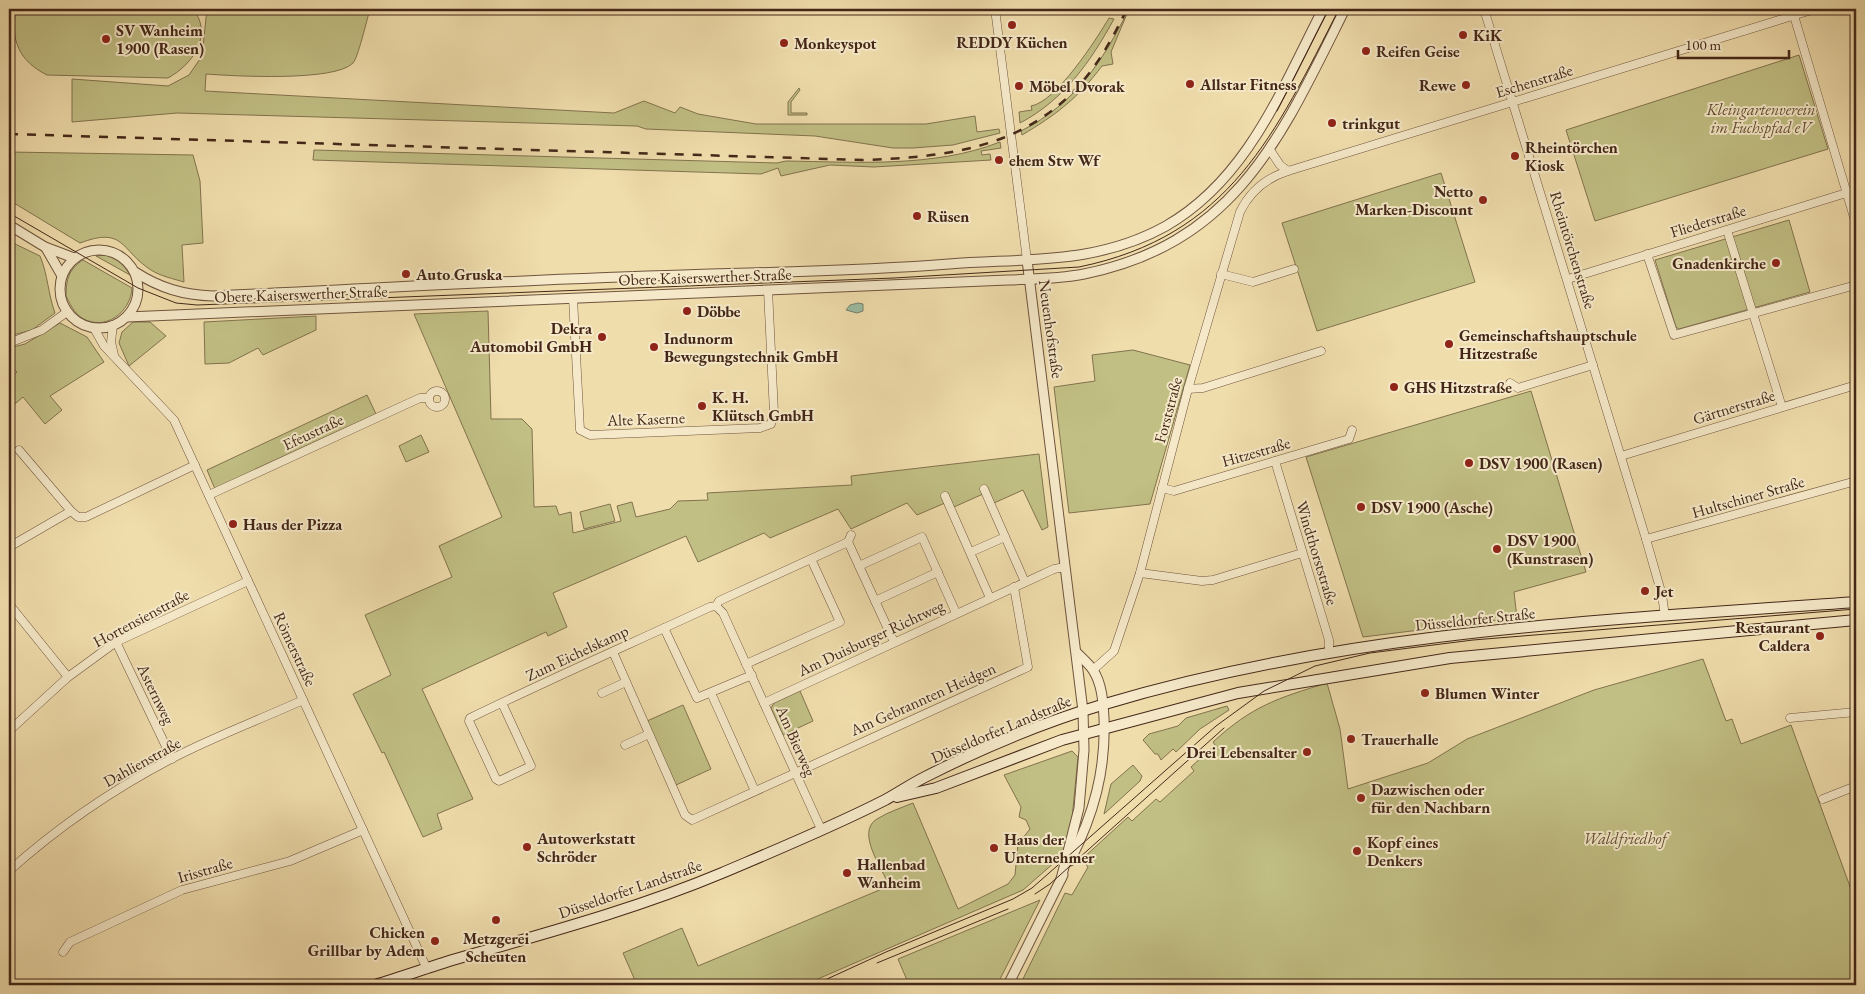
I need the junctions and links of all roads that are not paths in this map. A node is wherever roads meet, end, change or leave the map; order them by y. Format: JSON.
{"nodes":[{"id":1,"x":995,"y":9,"type":"edge"},
{"id":2,"x":1324,"y":9,"type":"edge"},
{"id":3,"x":1346,"y":9,"type":"edge"},
{"id":4,"x":1484,"y":9,"type":"edge"},
{"id":5,"x":1815,"y":9,"type":"edge"},
{"id":6,"x":1793,"y":12,"type":"edge"},
{"id":7,"x":1513,"y":101,"type":"junction"},
{"id":8,"x":1270,"y":150,"type":"junction"},
{"id":9,"x":1288,"y":171,"type":"junction"},
{"id":10,"x":1856,"y":190,"type":"edge"},
{"id":11,"x":1847,"y":192,"type":"junction"},
{"id":12,"x":1856,"y":224,"type":"edge"},
{"id":13,"x":9,"y":225,"type":"edge"},
{"id":14,"x":1727,"y":230,"type":"junction"},
{"id":15,"x":45,"y":248,"type":"junction"},
{"id":16,"x":1647,"y":254,"type":"junction"},
{"id":17,"x":74,"y":258,"type":"junction"},
{"id":18,"x":1028,"y":260,"type":"junction"},
{"id":19,"x":1294,"y":269,"type":"dead end"},
{"id":20,"x":134,"y":272,"type":"junction"},
{"id":21,"x":1221,"y":274,"type":"junction"},
{"id":22,"x":62,"y":276,"type":"junction"},
{"id":23,"x":1029,"y":279,"type":"junction"},
{"id":24,"x":1568,"y":279,"type":"junction"},
{"id":25,"x":1856,"y":285,"type":"edge"},
{"id":26,"x":768,"y":290,"type":"junction"},
{"id":27,"x":573,"y":298,"type":"junction"},
{"id":28,"x":67,"y":312,"type":"junction"},
{"id":29,"x":1754,"y":313,"type":"junction"},
{"id":30,"x":127,"y":317,"type":"junction"},
{"id":31,"x":113,"y":326,"type":"junction"},
{"id":32,"x":94,"y":328,"type":"junction"},
{"id":33,"x":9,"y":343,"type":"edge"},
{"id":34,"x":1321,"y":351,"type":"dead end"},
{"id":35,"x":114,"y":357,"type":"junction"},
{"id":36,"x":1593,"y":365,"type":"junction"},
{"id":37,"x":1510,"y":383,"type":"dead end"},
{"id":38,"x":1856,"y":385,"type":"edge"},
{"id":39,"x":1188,"y":389,"type":"junction"},
{"id":40,"x":429,"y":398,"type":"dead end"},
{"id":41,"x":1782,"y":407,"type":"junction"},
{"id":42,"x":1352,"y":430,"type":"dead end"},
{"id":43,"x":19,"y":450,"type":"dead end"},
{"id":44,"x":1621,"y":456,"type":"junction"},
{"id":45,"x":1275,"y":461,"type":"junction"},
{"id":46,"x":195,"y":465,"type":"junction"},
{"id":47,"x":1856,"y":481,"type":"edge"},
{"id":48,"x":1162,"y":488,"type":"junction"},
{"id":49,"x":984,"y":489,"type":"dead end"},
{"id":50,"x":209,"y":495,"type":"junction"},
{"id":51,"x":945,"y":496,"type":"dead end"},
{"id":52,"x":71,"y":511,"type":"junction"},
{"id":53,"x":1005,"y":537,"type":"junction"},
{"id":54,"x":1646,"y":539,"type":"junction"},
{"id":55,"x":9,"y":547,"type":"edge"},
{"id":56,"x":971,"y":552,"type":"junction"},
{"id":57,"x":1302,"y":553,"type":"junction"},
{"id":58,"x":811,"y":559,"type":"junction"},
{"id":59,"x":859,"y":566,"type":"junction"},
{"id":60,"x":1065,"y":567,"type":"junction"},
{"id":61,"x":938,"y":572,"type":"junction"},
{"id":62,"x":1140,"y":573,"type":"junction"},
{"id":63,"x":248,"y":581,"type":"junction"},
{"id":64,"x":1026,"y":582,"type":"junction"},
{"id":65,"x":1014,"y":587,"type":"junction"},
{"id":66,"x":990,"y":598,"type":"junction"},
{"id":67,"x":875,"y":600,"type":"junction"},
{"id":68,"x":1856,"y":602,"type":"edge"},
{"id":69,"x":9,"y":604,"type":"edge"},
{"id":70,"x":716,"y":606,"type":"junction"},
{"id":71,"x":956,"y":614,"type":"junction"},
{"id":72,"x":1664,"y":616,"type":"junction"},
{"id":73,"x":1856,"y":620,"type":"edge"},
{"id":74,"x":664,"y":628,"type":"junction"},
{"id":75,"x":116,"y":642,"type":"junction"},
{"id":76,"x":894,"y":642,"type":"junction"},
{"id":77,"x":613,"y":652,"type":"junction"},
{"id":78,"x":1077,"y":653,"type":"junction"},
{"id":79,"x":1328,"y":653,"type":"junction"},
{"id":80,"x":746,"y":664,"type":"junction"},
{"id":81,"x":1093,"y":670,"type":"junction"},
{"id":82,"x":752,"y":675,"type":"junction"},
{"id":83,"x":1079,"y":675,"type":"junction"},
{"id":84,"x":68,"y":677,"type":"junction"},
{"id":85,"x":626,"y":682,"type":"junction"},
{"id":86,"x":602,"y":693,"type":"dead end"},
{"id":87,"x":711,"y":693,"type":"junction"},
{"id":88,"x":303,"y":700,"type":"junction"},
{"id":89,"x":764,"y":702,"type":"junction"},
{"id":90,"x":502,"y":703,"type":"junction"},
{"id":91,"x":1103,"y":704,"type":"junction"},
{"id":92,"x":1083,"y":711,"type":"junction"},
{"id":93,"x":1856,"y":712,"type":"edge"},
{"id":94,"x":1790,"y":718,"type":"dead end"},
{"id":95,"x":1104,"y":728,"type":"junction"},
{"id":96,"x":9,"y":731,"type":"edge"},
{"id":97,"x":1084,"y":733,"type":"junction"},
{"id":98,"x":649,"y":734,"type":"junction"},
{"id":99,"x":625,"y":745,"type":"dead end"},
{"id":100,"x":172,"y":759,"type":"junction"},
{"id":101,"x":796,"y":773,"type":"junction"},
{"id":102,"x":1856,"y":786,"type":"edge"},
{"id":103,"x":755,"y":791,"type":"junction"},
{"id":104,"x":886,"y":799,"type":"junction"},
{"id":105,"x":1823,"y":799,"type":"dead end"},
{"id":106,"x":821,"y":829,"type":"junction"},
{"id":107,"x":363,"y":830,"type":"junction"},
{"id":108,"x":9,"y":871,"type":"edge"},
{"id":109,"x":1061,"y":879,"type":"junction"},
{"id":110,"x":63,"y":952,"type":"dead end"},
{"id":111,"x":426,"y":969,"type":"junction"},
{"id":112,"x":383,"y":984,"type":"edge"},
{"id":113,"x":1008,"y":985,"type":"edge"}],
"edges":[{"from":1,"to":18,"type":"street","name":"Neuenhofstraße"},
{"from":2,"to":18,"type":"street","name":"Obere Kaiserswerther Straße"},
{"from":3,"to":8,"type":"street"},
{"from":4,"to":7,"type":"street","name":"Rheintörchenstraße"},
{"from":5,"to":6,"type":"street","name":"Eschenstraße"},
{"from":6,"to":7,"type":"street","name":"Eschenstraße"},
{"from":6,"to":11,"type":"street"},
{"from":7,"to":9,"type":"street","name":"Eschenstraße"},
{"from":7,"to":24,"type":"street","name":"Rheintörchenstraße"},
{"from":8,"to":9,"type":"street"},
{"from":8,"to":23,"type":"street","name":"Obere Kaiserswerther Straße"},
{"from":9,"to":21,"type":"street","name":"Forststraße"},
{"from":10,"to":11,"type":"street","name":"Fliederstraße"},
{"from":11,"to":12,"type":"street"},
{"from":11,"to":14,"type":"street","name":"Fliederstraße"},
{"from":13,"to":15,"type":"street"},
{"from":14,"to":16,"type":"street","name":"Fliederstraße"},
{"from":14,"to":29,"type":"street"},
{"from":15,"to":17,"type":"street"},
{"from":15,"to":22,"type":"street"},
{"from":16,"to":24,"type":"street","name":"Fliederstraße"},
{"from":16,"to":29,"type":"street"},
{"from":17,"to":20,"type":"street"},
{"from":17,"to":22,"type":"street"},
{"from":18,"to":20,"type":"street","name":"Obere Kaiserswerther Straße"},
{"from":18,"to":23,"type":"street","name":"Neuenhofstraße"},
{"from":19,"to":21,"type":"street"},
{"from":20,"to":30,"type":"street"},
{"from":21,"to":39,"type":"street","name":"Forststraße"},
{"from":22,"to":28,"type":"street"},
{"from":23,"to":26,"type":"street","name":"Obere Kaiserswerther Straße"},
{"from":23,"to":60,"type":"street","name":"Neuenhofstraße"},
{"from":24,"to":36,"type":"street","name":"Rheintörchenstraße"},
{"from":25,"to":29,"type":"street"},
{"from":26,"to":27,"type":"street","name":"Obere Kaiserswerther Straße"},
{"from":26,"to":27,"type":"street","name":"Alte Kaserne"},
{"from":27,"to":30,"type":"street","name":"Obere Kaiserswerther Straße"},
{"from":28,"to":32,"type":"street"},
{"from":28,"to":33,"type":"street"},
{"from":29,"to":41,"type":"street"},
{"from":30,"to":31,"type":"street"},
{"from":31,"to":32,"type":"street"},
{"from":31,"to":35,"type":"street"},
{"from":32,"to":35,"type":"street","name":"Römerstraße"},
{"from":34,"to":39,"type":"street"},
{"from":35,"to":46,"type":"street","name":"Römerstraße"},
{"from":36,"to":37,"type":"street"},
{"from":36,"to":44,"type":"street","name":"Rheintörchenstraße"},
{"from":38,"to":41,"type":"street","name":"Gärtnerstraße"},
{"from":39,"to":48,"type":"street","name":"Forststraße"},
{"from":40,"to":50,"type":"street","name":"Efeustraße"},
{"from":41,"to":44,"type":"street","name":"Gärtnerstraße"},
{"from":42,"to":45,"type":"street","name":"Hitzestraße"},
{"from":43,"to":52,"type":"street"},
{"from":44,"to":54,"type":"street","name":"Rheintörchenstraße"},
{"from":45,"to":48,"type":"street","name":"Hitzestraße"},
{"from":45,"to":57,"type":"street","name":"Windthorststraße"},
{"from":46,"to":50,"type":"street","name":"Römerstraße"},
{"from":46,"to":52,"type":"street"},
{"from":47,"to":54,"type":"street","name":"Hultschiner Straße"},
{"from":48,"to":62,"type":"street","name":"Forststraße"},
{"from":49,"to":53,"type":"street"},
{"from":50,"to":63,"type":"street","name":"Römerstraße"},
{"from":51,"to":56,"type":"street"},
{"from":52,"to":55,"type":"street"},
{"from":53,"to":56,"type":"street"},
{"from":53,"to":64,"type":"street"},
{"from":54,"to":72,"type":"street","name":"Rheintörchenstraße"},
{"from":56,"to":66,"type":"street"},
{"from":57,"to":62,"type":"street"},
{"from":57,"to":79,"type":"street","name":"Windthorststraße"},
{"from":58,"to":59,"type":"street","name":"Zum Eichelskamp"},
{"from":58,"to":70,"type":"street","name":"Zum Eichelskamp"},
{"from":58,"to":80,"type":"street"},
{"from":59,"to":61,"type":"street"},
{"from":59,"to":67,"type":"street","name":"Zum Eichelskamp"},
{"from":60,"to":64,"type":"street","name":"Am Duisburger Richtweg"},
{"from":60,"to":78,"type":"street","name":"Neuenhofstraße"},
{"from":61,"to":67,"type":"street"},
{"from":61,"to":71,"type":"street"},
{"from":62,"to":81,"type":"street","name":"Forststraße"},
{"from":63,"to":75,"type":"street","name":"Hortensienstraße"},
{"from":63,"to":88,"type":"street","name":"Römerstraße"},
{"from":64,"to":65,"type":"street","name":"Am Duisburger Richtweg"},
{"from":65,"to":66,"type":"street","name":"Am Duisburger Richtweg"},
{"from":65,"to":101,"type":"street","name":"Am Gebrannten Heidgen"},
{"from":66,"to":71,"type":"street","name":"Am Duisburger Richtweg"},
{"from":67,"to":76,"type":"street","name":"Zum Eichelskamp"},
{"from":68,"to":72,"type":"main road","name":"Düsseldorfer Straße"},
{"from":69,"to":84,"type":"street"},
{"from":70,"to":74,"type":"street","name":"Zum Eichelskamp"},
{"from":70,"to":80,"type":"street","name":"Am Bierweg"},
{"from":71,"to":76,"type":"street","name":"Am Duisburger Richtweg"},
{"from":72,"to":79,"type":"main road","name":"Düsseldorfer Straße"},
{"from":73,"to":95,"type":"main road"},
{"from":74,"to":77,"type":"street","name":"Zum Eichelskamp"},
{"from":74,"to":87,"type":"street"},
{"from":75,"to":84,"type":"street","name":"Hortensienstraße"},
{"from":75,"to":100,"type":"street","name":"Asternweg"},
{"from":76,"to":89,"type":"street","name":"Am Duisburger Richtweg"},
{"from":77,"to":85,"type":"street","name":"Am Gebrannten Heidgen"},
{"from":77,"to":90,"type":"street","name":"Zum Eichelskamp"},
{"from":78,"to":81,"type":"street"},
{"from":78,"to":83,"type":"street","name":"Neuenhofstraße"},
{"from":79,"to":91,"type":"main road","name":"Düsseldorfer Straße"},
{"from":80,"to":82,"type":"street","name":"Am Bierweg"},
{"from":81,"to":83,"type":"street"},
{"from":81,"to":91,"type":"street"},
{"from":82,"to":87,"type":"street"},
{"from":82,"to":89,"type":"street","name":"Am Bierweg"},
{"from":83,"to":92,"type":"street","name":"Neuenhofstraße"},
{"from":84,"to":96,"type":"street","name":"Hortensienstraße"},
{"from":85,"to":86,"type":"street"},
{"from":85,"to":98,"type":"street","name":"Am Gebrannten Heidgen"},
{"from":87,"to":103,"type":"street"},
{"from":88,"to":100,"type":"street","name":"Dahlienstraße"},
{"from":88,"to":107,"type":"street","name":"Römerstraße"},
{"from":89,"to":101,"type":"street","name":"Am Bierweg"},
{"from":90,"to":90,"type":"street","name":"Zum Eichelskamp"},
{"from":91,"to":92,"type":"main road","name":"Düsseldorfer Landstraße"},
{"from":91,"to":95,"type":"street"},
{"from":92,"to":97,"type":"street","name":"Neuenhofstraße"},
{"from":92,"to":104,"type":"main road","name":"Düsseldorfer Landstraße"},
{"from":93,"to":94,"type":"street"},
{"from":95,"to":97,"type":"main road","name":"Düsseldorfer Landstraße"},
{"from":95,"to":109,"type":"street"},
{"from":97,"to":104,"type":"main road","name":"Düsseldorfer Landstraße"},
{"from":97,"to":109,"type":"street","name":"Neuenhofstraße"},
{"from":98,"to":99,"type":"street"},
{"from":98,"to":103,"type":"street","name":"Am Gebrannten Heidgen"},
{"from":100,"to":108,"type":"street","name":"Dahlienstraße"},
{"from":101,"to":103,"type":"street","name":"Am Gebrannten Heidgen"},
{"from":101,"to":106,"type":"street","name":"Am Bierweg"},
{"from":102,"to":105,"type":"street"},
{"from":104,"to":106,"type":"main road","name":"Düsseldorfer Landstraße"},
{"from":106,"to":111,"type":"main road","name":"Düsseldorfer Landstraße"},
{"from":107,"to":110,"type":"street","name":"Irisstraße"},
{"from":107,"to":111,"type":"street","name":"Römerstraße"},
{"from":109,"to":113,"type":"street"},
{"from":111,"to":112,"type":"main road","name":"Düsseldorfer Landstraße"}]}
